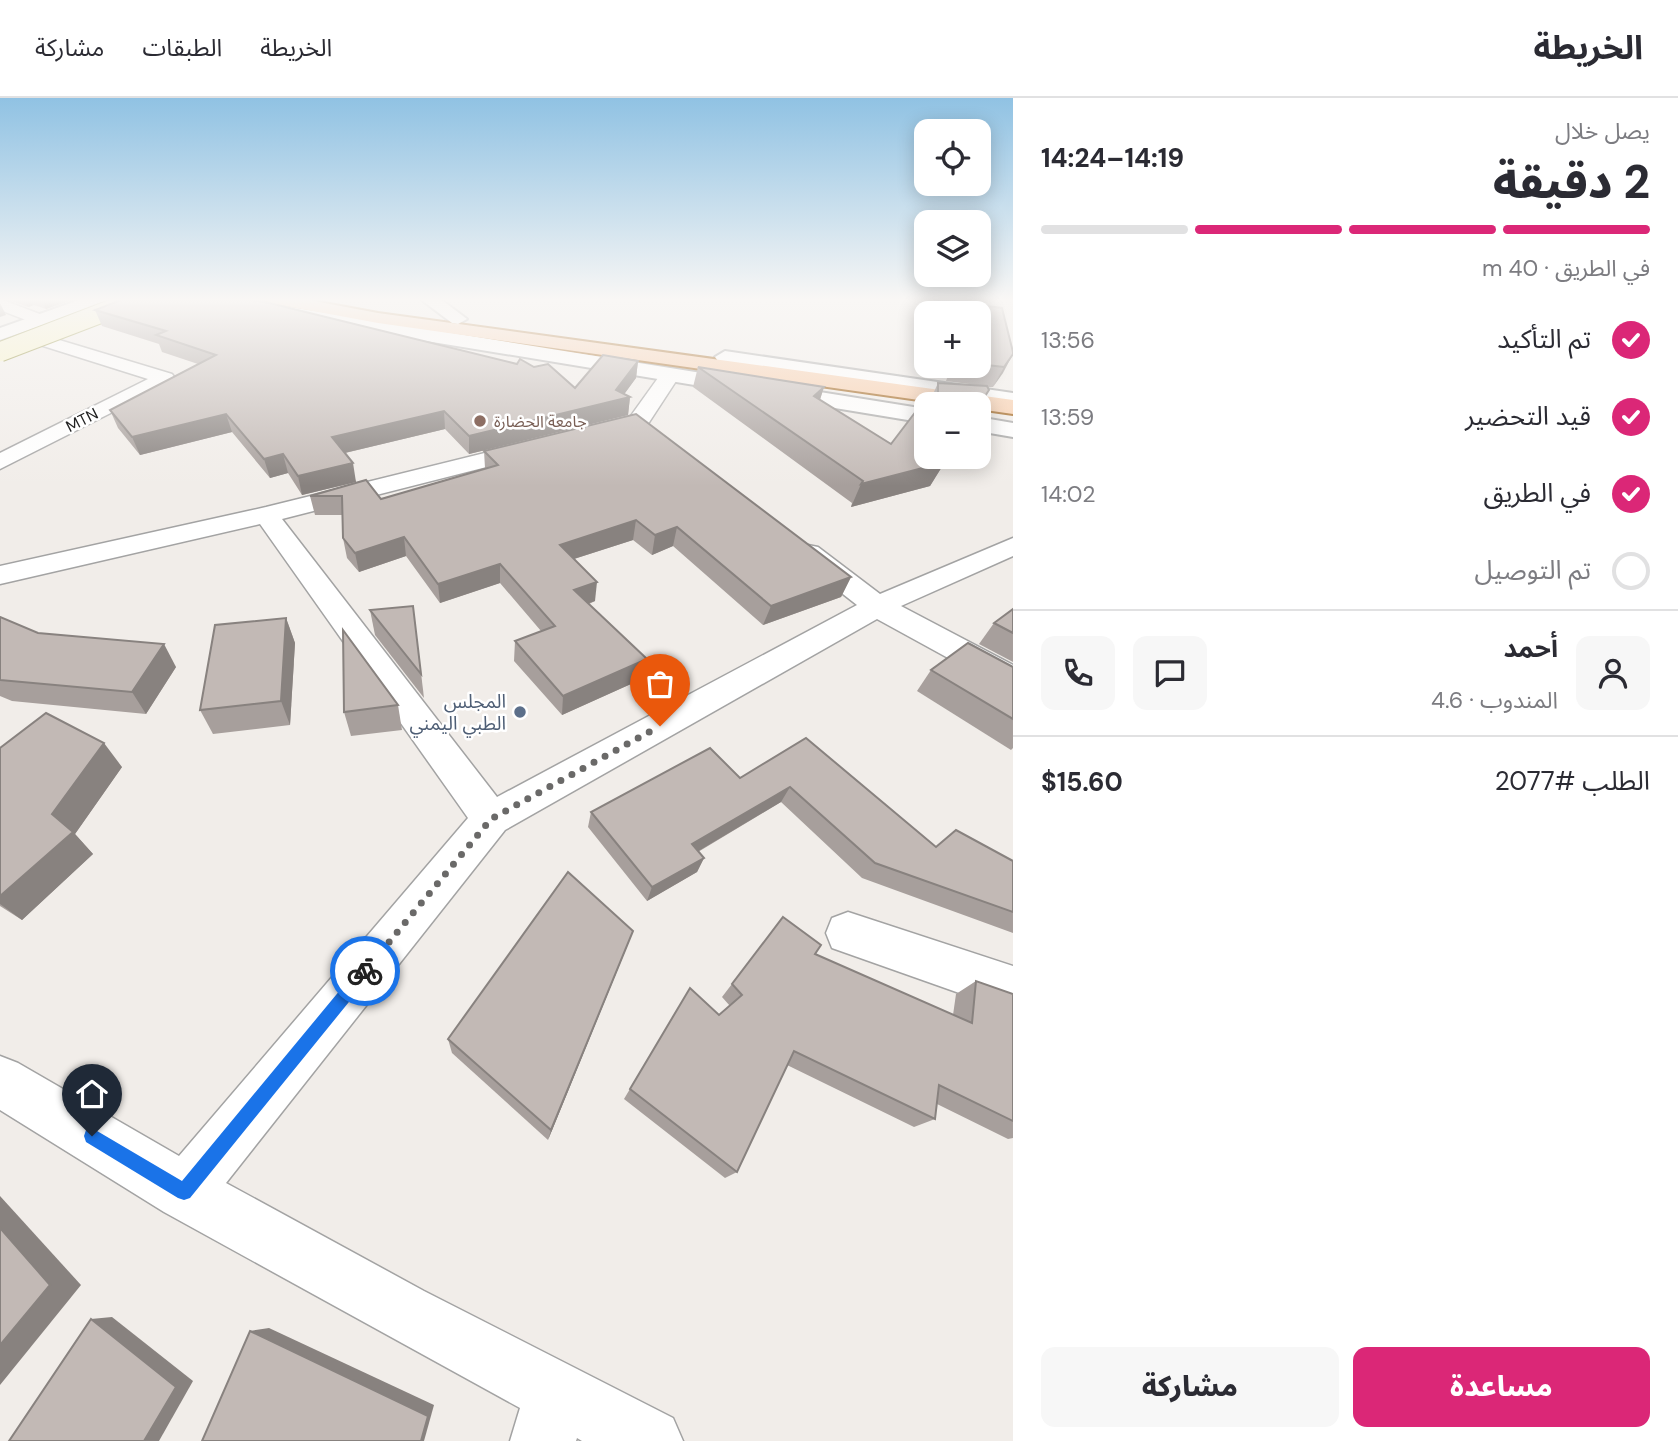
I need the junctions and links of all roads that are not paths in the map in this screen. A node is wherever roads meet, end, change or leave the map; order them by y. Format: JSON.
{"nodes":[{"id":1,"x":109,"y":361,"type":"edge"},
{"id":2,"x":586,"y":361,"type":"edge"},
{"id":3,"x":620,"y":361,"type":"edge"},
{"id":4,"x":682,"y":361,"type":"edge"},
{"id":5,"x":751,"y":361,"type":"edge"},
{"id":6,"x":670,"y":375,"type":"junction"},
{"id":7,"x":1013,"y":398,"type":"edge"},
{"id":8,"x":914,"y":405,"type":"edge"},
{"id":9,"x":1013,"y":407,"type":"edge"},
{"id":10,"x":914,"y":414,"type":"edge"},
{"id":11,"x":991,"y":417,"type":"edge"},
{"id":12,"x":1013,"y":420,"type":"edge"},
{"id":13,"x":638,"y":422,"type":"junction"},
{"id":14,"x":991,"y":426,"type":"edge"},
{"id":15,"x":1013,"y":430,"type":"edge"},
{"id":16,"x":659,"y":439,"type":"edge"},
{"id":17,"x":0,"y":462,"type":"edge"},
{"id":18,"x":266,"y":515,"type":"junction"},
{"id":19,"x":790,"y":539,"type":"edge"},
{"id":20,"x":1013,"y":546,"type":"edge"},
{"id":21,"x":0,"y":575,"type":"edge"},
{"id":22,"x":877,"y":606,"type":"junction"},
{"id":23,"x":1013,"y":679,"type":"edge"},
{"id":24,"x":491,"y":819,"type":"junction"},
{"id":25,"x":848,"y":933,"type":"dead end"},
{"id":26,"x":1013,"y":989,"type":"edge"},
{"id":27,"x":0,"y":1081,"type":"edge"},
{"id":28,"x":184,"y":1192,"type":"junction"},
{"id":29,"x":550,"y":1418,"type":"edge"},
{"id":30,"x":650,"y":1441,"type":"edge"}],
"edges":[{"from":1,"to":17,"type":"street","name":"MTN"},
{"from":2,"to":6,"type":"street"},
{"from":3,"to":8,"type":"main road"},
{"from":4,"to":9,"type":"main road"},
{"from":5,"to":7,"type":"street"},
{"from":6,"to":10,"type":"street"},
{"from":6,"to":13,"type":"street"},
{"from":11,"to":12,"type":"main road"},
{"from":13,"to":16,"type":"street"},
{"from":13,"to":18,"type":"street"},
{"from":14,"to":15,"type":"street"},
{"from":18,"to":21,"type":"street"},
{"from":18,"to":24,"type":"street"},
{"from":19,"to":22,"type":"street"},
{"from":20,"to":22,"type":"street"},
{"from":22,"to":23,"type":"street"},
{"from":22,"to":24,"type":"street"},
{"from":24,"to":28,"type":"street"},
{"from":25,"to":26,"type":"street"},
{"from":27,"to":28,"type":"street"},
{"from":28,"to":29,"type":"street"},
{"from":29,"to":30,"type":"street"}]}
